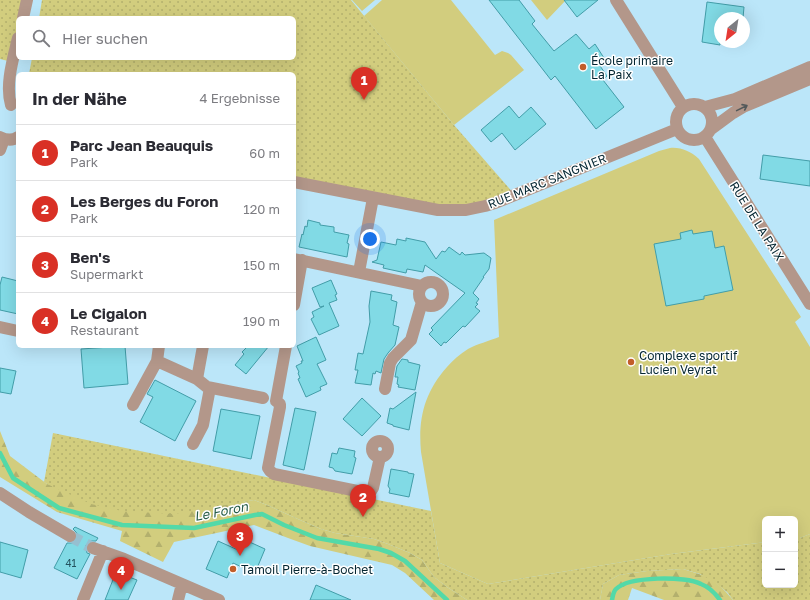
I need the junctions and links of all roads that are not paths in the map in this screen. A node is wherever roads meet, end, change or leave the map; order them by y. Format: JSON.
{"nodes":[{"id":1,"x":27,"y":0,"type":"edge"},
{"id":2,"x":621,"y":2,"type":"edge"},
{"id":3,"x":23,"y":16,"type":"edge"},
{"id":4,"x":16,"y":48,"type":"edge"},
{"id":5,"x":810,"y":67,"type":"edge"},
{"id":6,"x":810,"y":79,"type":"edge"},
{"id":7,"x":10,"y":107,"type":"edge"},
{"id":8,"x":684,"y":107,"type":"junction"},
{"id":9,"x":705,"y":107,"type":"junction"},
{"id":10,"x":678,"y":128,"type":"junction"},
{"id":11,"x":708,"y":134,"type":"junction"},
{"id":12,"x":2,"y":138,"type":"edge"},
{"id":13,"x":16,"y":138,"type":"edge"},
{"id":14,"x":0,"y":150,"type":"edge"},
{"id":15,"x":296,"y":182,"type":"edge"},
{"id":16,"x":372,"y":198,"type":"junction"},
{"id":17,"x":298,"y":260,"type":"edge"},
{"id":18,"x":359,"y":272,"type":"junction"},
{"id":19,"x":296,"y":283,"type":"edge"},
{"id":20,"x":422,"y":286,"type":"junction"},
{"id":21,"x":422,"y":302,"type":"junction"},
{"id":22,"x":810,"y":304,"type":"edge"},
{"id":23,"x":0,"y":327,"type":"edge"},
{"id":24,"x":16,"y":331,"type":"edge"},
{"id":25,"x":159,"y":348,"type":"edge"},
{"id":26,"x":203,"y":348,"type":"edge"},
{"id":27,"x":286,"y":348,"type":"edge"},
{"id":28,"x":157,"y":361,"type":"junction"},
{"id":29,"x":197,"y":379,"type":"junction"},
{"id":30,"x":210,"y":388,"type":"junction"},
{"id":31,"x":385,"y":388,"type":"dead end"},
{"id":32,"x":263,"y":398,"type":"dead end"},
{"id":33,"x":133,"y":405,"type":"dead end"},
{"id":34,"x":193,"y":444,"type":"dead end"},
{"id":35,"x":380,"y":457,"type":"dead end"},
{"id":36,"x":0,"y":493,"type":"edge"},
{"id":37,"x":70,"y":536,"type":"tunnel mouth"},
{"id":38,"x":182,"y":584,"type":"junction"},
{"id":39,"x":83,"y":600,"type":"edge"},
{"id":40,"x":178,"y":600,"type":"edge"},
{"id":41,"x":219,"y":600,"type":"edge"}],
"edges":[{"from":1,"to":3,"type":"street"},
{"from":2,"to":8,"type":"street"},
{"from":4,"to":7,"type":"street"},
{"from":5,"to":9,"type":"street"},
{"from":11,"to":6,"type":"street","one_way":true},
{"from":8,"to":9,"type":"street"},
{"from":8,"to":10,"type":"street"},
{"from":9,"to":11,"type":"street"},
{"from":10,"to":11,"type":"street"},
{"from":10,"to":16,"type":"street","name":"RUE MARC SANGNIER"},
{"from":11,"to":22,"type":"street","name":"RUE DE LA PAIX"},
{"from":12,"to":13,"type":"street"},
{"from":12,"to":14,"type":"street"},
{"from":15,"to":16,"type":"street","name":"RUE MARC SANGNIER"},
{"from":16,"to":18,"type":"street"},
{"from":17,"to":18,"type":"street"},
{"from":17,"to":19,"type":"street"},
{"from":18,"to":20,"type":"street"},
{"from":20,"to":21,"type":"street"},
{"from":20,"to":21,"type":"street"},
{"from":21,"to":31,"type":"street"},
{"from":23,"to":24,"type":"street"},
{"from":25,"to":28,"type":"street"},
{"from":26,"to":29,"type":"street"},
{"from":27,"to":35,"type":"street"},
{"from":28,"to":29,"type":"street"},
{"from":28,"to":33,"type":"street"},
{"from":29,"to":30,"type":"street"},
{"from":30,"to":32,"type":"street"},
{"from":30,"to":34,"type":"street"},
{"from":36,"to":37,"type":"street"},
{"from":38,"to":39,"type":"street"},
{"from":38,"to":40,"type":"street"},
{"from":38,"to":41,"type":"street"}]}
